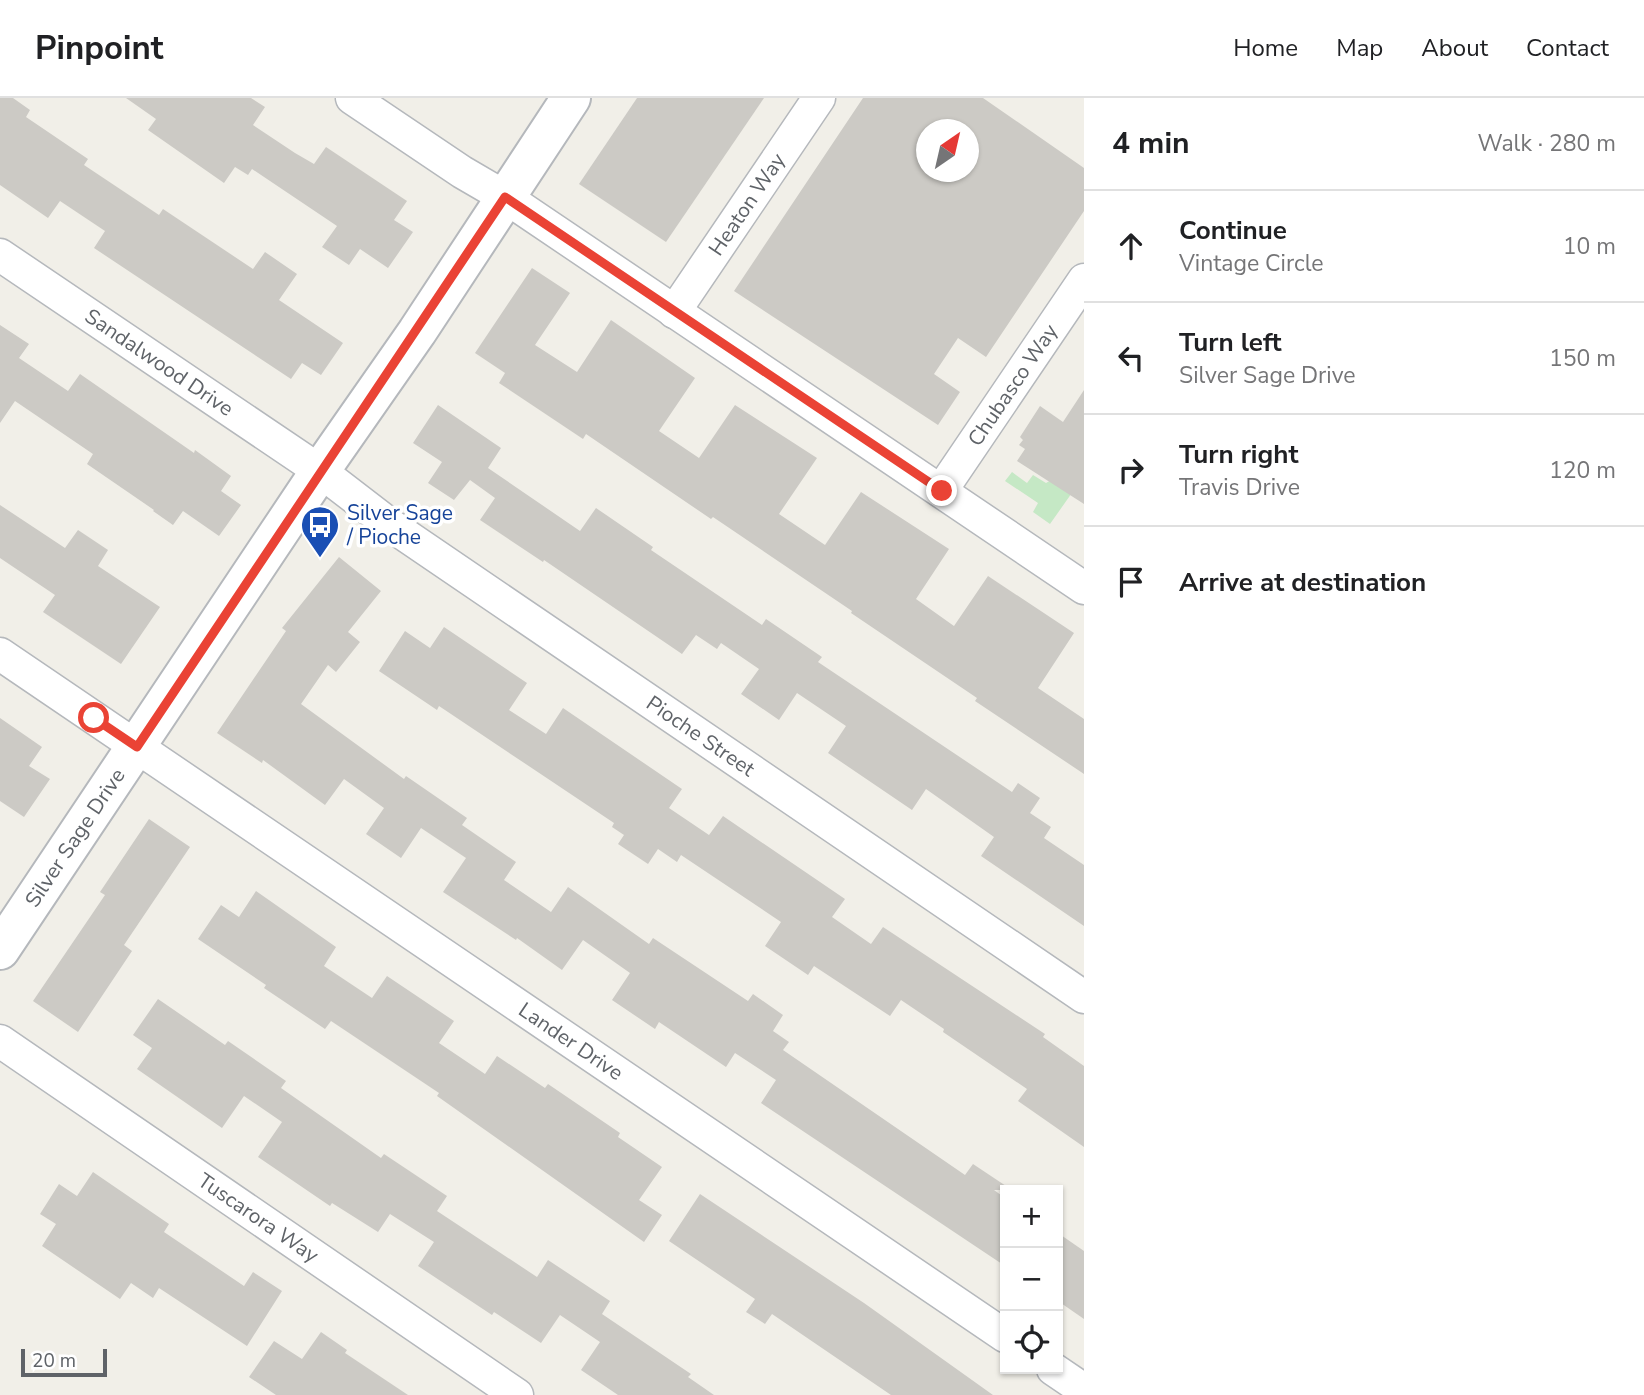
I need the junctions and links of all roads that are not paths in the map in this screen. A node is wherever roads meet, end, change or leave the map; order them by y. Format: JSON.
{"nodes":[{"id":1,"x":352,"y":98,"type":"edge"},
{"id":2,"x":571,"y":98,"type":"edge"},
{"id":3,"x":819,"y":98,"type":"edge"},
{"id":4,"x":505,"y":197,"type":"junction"},
{"id":5,"x":0,"y":255,"type":"edge"},
{"id":6,"x":1084,"y":280,"type":"edge"},
{"id":7,"x":674,"y":312,"type":"junction"},
{"id":8,"x":320,"y":471,"type":"junction"},
{"id":9,"x":942,"y":491,"type":"junction"},
{"id":10,"x":1084,"y":588,"type":"edge"},
{"id":11,"x":0,"y":654,"type":"edge"},
{"id":12,"x":137,"y":747,"type":"junction"},
{"id":13,"x":0,"y":950,"type":"edge"},
{"id":14,"x":1084,"y":997,"type":"edge"},
{"id":15,"x":0,"y":1041,"type":"edge"},
{"id":16,"x":1000,"y":1333,"type":"edge"},
{"id":17,"x":1060,"y":1374,"type":"edge"},
{"id":18,"x":1084,"y":1390,"type":"edge"},
{"id":19,"x":517,"y":1395,"type":"edge"}],
"edges":[{"from":1,"to":4,"type":"street"},
{"from":2,"to":4,"type":"street","name":"Silver Sage Drive"},
{"from":3,"to":7,"type":"street","name":"Heaton Way"},
{"from":4,"to":7,"type":"street"},
{"from":4,"to":8,"type":"street","name":"Silver Sage Drive"},
{"from":5,"to":8,"type":"street","name":"Sandalwood Drive"},
{"from":6,"to":9,"type":"street","name":"Chubasco Way"},
{"from":7,"to":9,"type":"street"},
{"from":8,"to":12,"type":"street","name":"Silver Sage Drive"},
{"from":8,"to":14,"type":"street","name":"Pioche Street"},
{"from":9,"to":10,"type":"street"},
{"from":11,"to":12,"type":"street","name":"Lander Drive"},
{"from":12,"to":13,"type":"street","name":"Silver Sage Drive"},
{"from":12,"to":16,"type":"street","name":"Lander Drive"},
{"from":15,"to":19,"type":"street","name":"Tuscarora Way"},
{"from":17,"to":18,"type":"street"}]}
